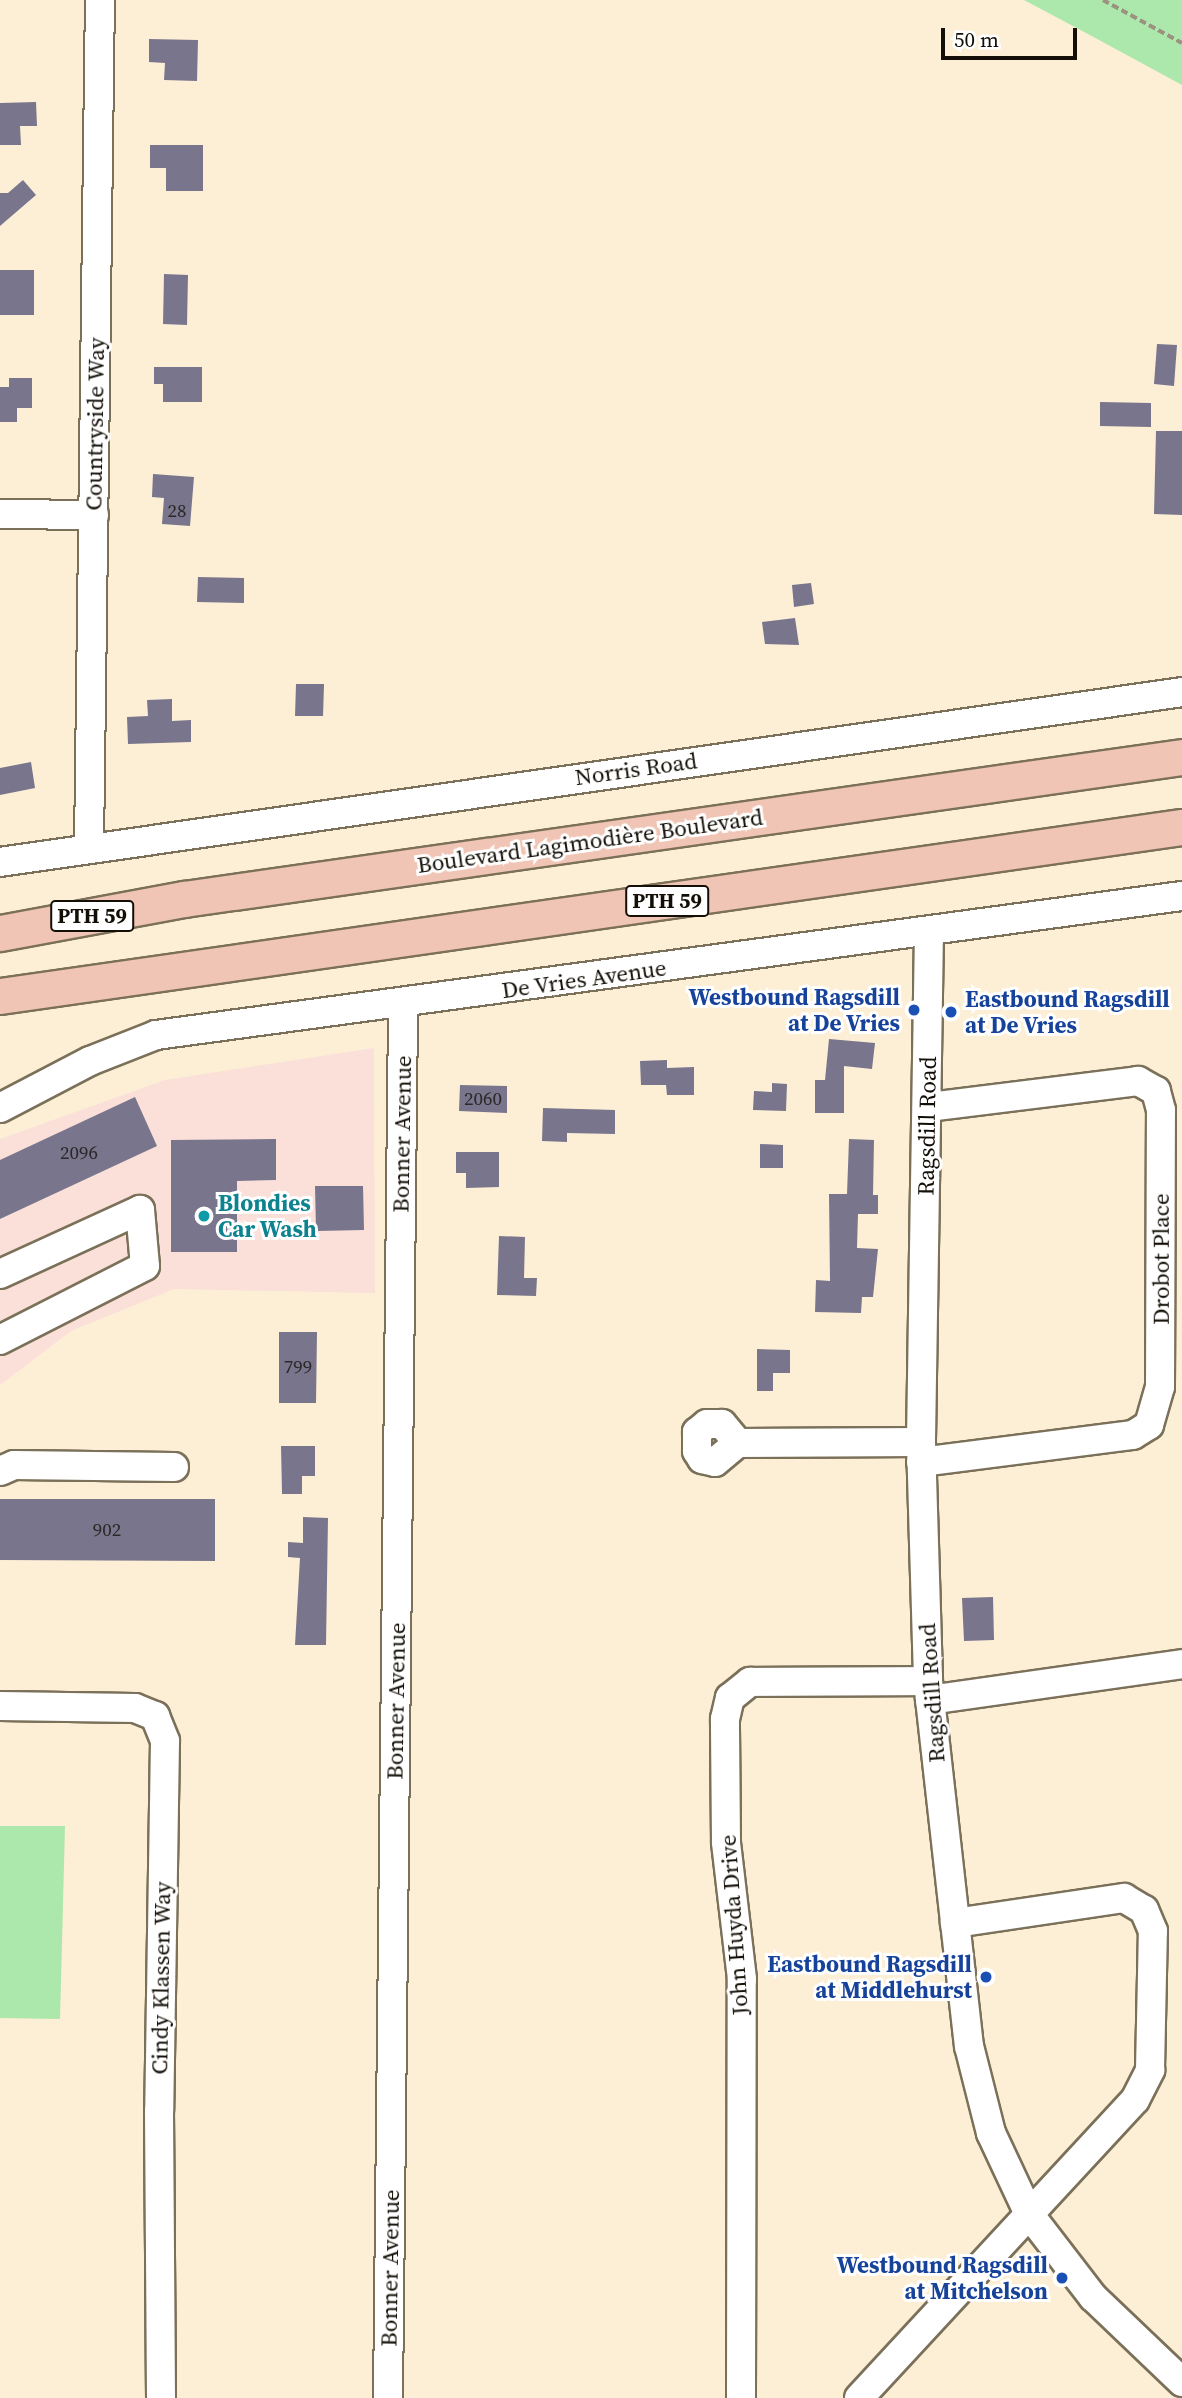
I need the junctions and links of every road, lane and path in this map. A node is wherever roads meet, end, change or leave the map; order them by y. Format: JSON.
{"nodes":[{"id":1,"x":100,"y":0,"type":"edge"},
{"id":2,"x":1103,"y":0,"type":"edge"},
{"id":3,"x":1182,"y":43,"type":"edge"},
{"id":4,"x":0,"y":514,"type":"edge"},
{"id":5,"x":94,"y":515,"type":"junction"},
{"id":6,"x":1182,"y":692,"type":"edge"},
{"id":7,"x":1182,"y":757,"type":"edge"},
{"id":8,"x":1182,"y":827,"type":"edge"},
{"id":9,"x":89,"y":847,"type":"junction"},
{"id":10,"x":0,"y":862,"type":"edge"},
{"id":11,"x":1182,"y":896,"type":"edge"},
{"id":12,"x":929,"y":931,"type":"junction"},
{"id":13,"x":0,"y":933,"type":"edge"},
{"id":14,"x":0,"y":996,"type":"edge"},
{"id":15,"x":403,"y":1005,"type":"junction"},
{"id":16,"x":928,"y":1107,"type":"junction"},
{"id":17,"x":0,"y":1108,"type":"edge"},
{"id":18,"x":0,"y":1273,"type":"edge"},
{"id":19,"x":0,"y":1340,"type":"edge"},
{"id":20,"x":738,"y":1443,"type":"dead end"},
{"id":21,"x":921,"y":1452,"type":"junction"},
{"id":22,"x":174,"y":1467,"type":"dead end"},
{"id":23,"x":0,"y":1471,"type":"edge"},
{"id":24,"x":1182,"y":1664,"type":"edge"},
{"id":25,"x":929,"y":1690,"type":"junction"},
{"id":26,"x":0,"y":1706,"type":"edge"},
{"id":27,"x":955,"y":1923,"type":"junction"},
{"id":28,"x":1029,"y":2214,"type":"junction"},
{"id":29,"x":1182,"y":2382,"type":"edge"},
{"id":30,"x":161,"y":2398,"type":"edge"},
{"id":31,"x":388,"y":2398,"type":"edge"},
{"id":32,"x":741,"y":2398,"type":"edge"},
{"id":33,"x":859,"y":2398,"type":"edge"}],
"edges":[{"from":1,"to":5,"type":"street","name":"Countryside Way"},
{"from":2,"to":3,"type":"path"},
{"from":4,"to":5,"type":"street"},
{"from":5,"to":9,"type":"street","name":"Countryside Way"},
{"from":6,"to":9,"type":"street","name":"Norris Road"},
{"from":7,"to":13,"type":"main road","name":"Boulevard Lagimodière Boulevard","number":"PTH 59"},
{"from":8,"to":14,"type":"main road","number":"PTH 59"},
{"from":9,"to":10,"type":"street","name":"Norris Road"},
{"from":11,"to":12,"type":"street","name":"De Vries Avenue"},
{"from":12,"to":15,"type":"street","name":"De Vries Avenue"},
{"from":12,"to":16,"type":"street","name":"Ragsdill Road"},
{"from":15,"to":17,"type":"street","name":"De Vries Avenue"},
{"from":15,"to":31,"type":"street","name":"Bonner Avenue"},
{"from":16,"to":21,"type":"street","name":"Ragsdill Road"},
{"from":16,"to":21,"type":"street","name":"Drobot Place"},
{"from":18,"to":19,"type":"street"},
{"from":20,"to":21,"type":"street"},
{"from":21,"to":25,"type":"street","name":"Ragsdill Road"},
{"from":22,"to":23,"type":"street"},
{"from":24,"to":25,"type":"street","name":"John Huyda Drive"},
{"from":25,"to":27,"type":"street","name":"Ragsdill Road"},
{"from":25,"to":32,"type":"street","name":"John Huyda Drive"},
{"from":26,"to":30,"type":"street","name":"Cindy Klassen Way"},
{"from":27,"to":28,"type":"street","name":"Ragsdill Road"},
{"from":27,"to":28,"type":"street"},
{"from":28,"to":29,"type":"street","name":"Ragsdill Road"},
{"from":28,"to":33,"type":"street"}]}
